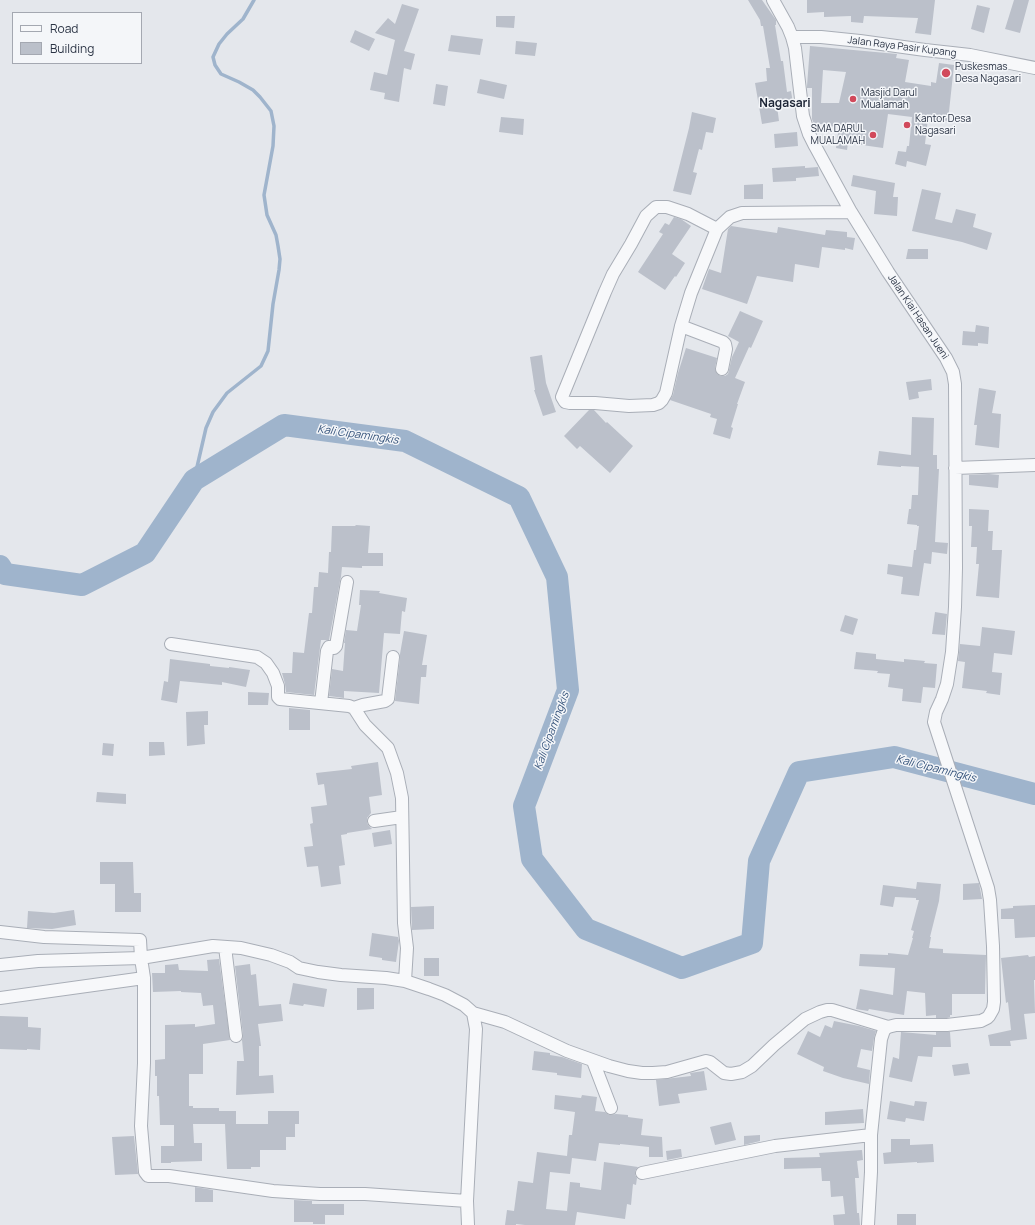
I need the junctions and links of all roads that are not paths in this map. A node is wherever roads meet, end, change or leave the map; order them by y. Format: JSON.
{"nodes":[{"id":1,"x":773,"y":0,"type":"edge"},
{"id":2,"x":792,"y":37,"type":"junction"},
{"id":3,"x":1035,"y":68,"type":"edge"},
{"id":4,"x":851,"y":212,"type":"junction"},
{"id":5,"x":717,"y":229,"type":"junction"},
{"id":6,"x":681,"y":326,"type":"junction"},
{"id":7,"x":722,"y":369,"type":"dead end"},
{"id":8,"x":1035,"y":465,"type":"edge"},
{"id":9,"x":955,"y":468,"type":"junction"},
{"id":10,"x":346,"y":582,"type":"dead end"},
{"id":11,"x":171,"y":644,"type":"dead end"},
{"id":12,"x":393,"y":658,"type":"dead end"},
{"id":13,"x":321,"y":703,"type":"junction"},
{"id":14,"x":354,"y":708,"type":"junction"},
{"id":15,"x":402,"y":817,"type":"junction"},
{"id":16,"x":374,"y":821,"type":"dead end"},
{"id":17,"x":0,"y":932,"type":"edge"},
{"id":18,"x":225,"y":947,"type":"junction"},
{"id":19,"x":140,"y":958,"type":"junction"},
{"id":20,"x":0,"y":965,"type":"edge"},
{"id":21,"x":144,"y":978,"type":"junction"},
{"id":22,"x":405,"y":980,"type":"junction"},
{"id":23,"x":0,"y":998,"type":"edge"},
{"id":24,"x":474,"y":1013,"type":"junction"},
{"id":25,"x":888,"y":1027,"type":"junction"},
{"id":26,"x":236,"y":1036,"type":"dead end"},
{"id":27,"x":593,"y":1061,"type":"junction"},
{"id":28,"x":611,"y":1108,"type":"dead end"},
{"id":29,"x":872,"y":1135,"type":"junction"},
{"id":30,"x":642,"y":1173,"type":"dead end"},
{"id":31,"x":467,"y":1201,"type":"junction"},
{"id":32,"x":468,"y":1225,"type":"edge"},
{"id":33,"x":868,"y":1225,"type":"edge"}],
"edges":[{"from":1,"to":2,"type":"street","name":"Jalan Kiai Hasan Jueni"},
{"from":2,"to":3,"type":"street","name":"Jalan Raya Pasir Kupang"},
{"from":2,"to":4,"type":"street","name":"Jalan Kiai Hasan Jueni"},
{"from":4,"to":5,"type":"street"},
{"from":4,"to":9,"type":"street","name":"Jalan Kiai Hasan Jueni"},
{"from":5,"to":6,"type":"street"},
{"from":5,"to":6,"type":"street"},
{"from":6,"to":7,"type":"street"},
{"from":8,"to":9,"type":"street"},
{"from":9,"to":25,"type":"street","name":"Jalan Kiai Hasan Jueni"},
{"from":10,"to":13,"type":"street"},
{"from":11,"to":13,"type":"street"},
{"from":12,"to":14,"type":"street"},
{"from":13,"to":14,"type":"street"},
{"from":14,"to":15,"type":"street"},
{"from":15,"to":16,"type":"street"},
{"from":15,"to":22,"type":"street"},
{"from":17,"to":19,"type":"street"},
{"from":18,"to":19,"type":"street"},
{"from":18,"to":22,"type":"street"},
{"from":18,"to":26,"type":"street"},
{"from":19,"to":20,"type":"street"},
{"from":19,"to":21,"type":"street"},
{"from":21,"to":23,"type":"street"},
{"from":21,"to":31,"type":"street"},
{"from":22,"to":24,"type":"street"},
{"from":24,"to":27,"type":"street"},
{"from":24,"to":31,"type":"street"},
{"from":25,"to":27,"type":"street"},
{"from":25,"to":29,"type":"street"},
{"from":27,"to":28,"type":"street"},
{"from":29,"to":30,"type":"street"},
{"from":29,"to":33,"type":"street"},
{"from":31,"to":32,"type":"street"}]}
